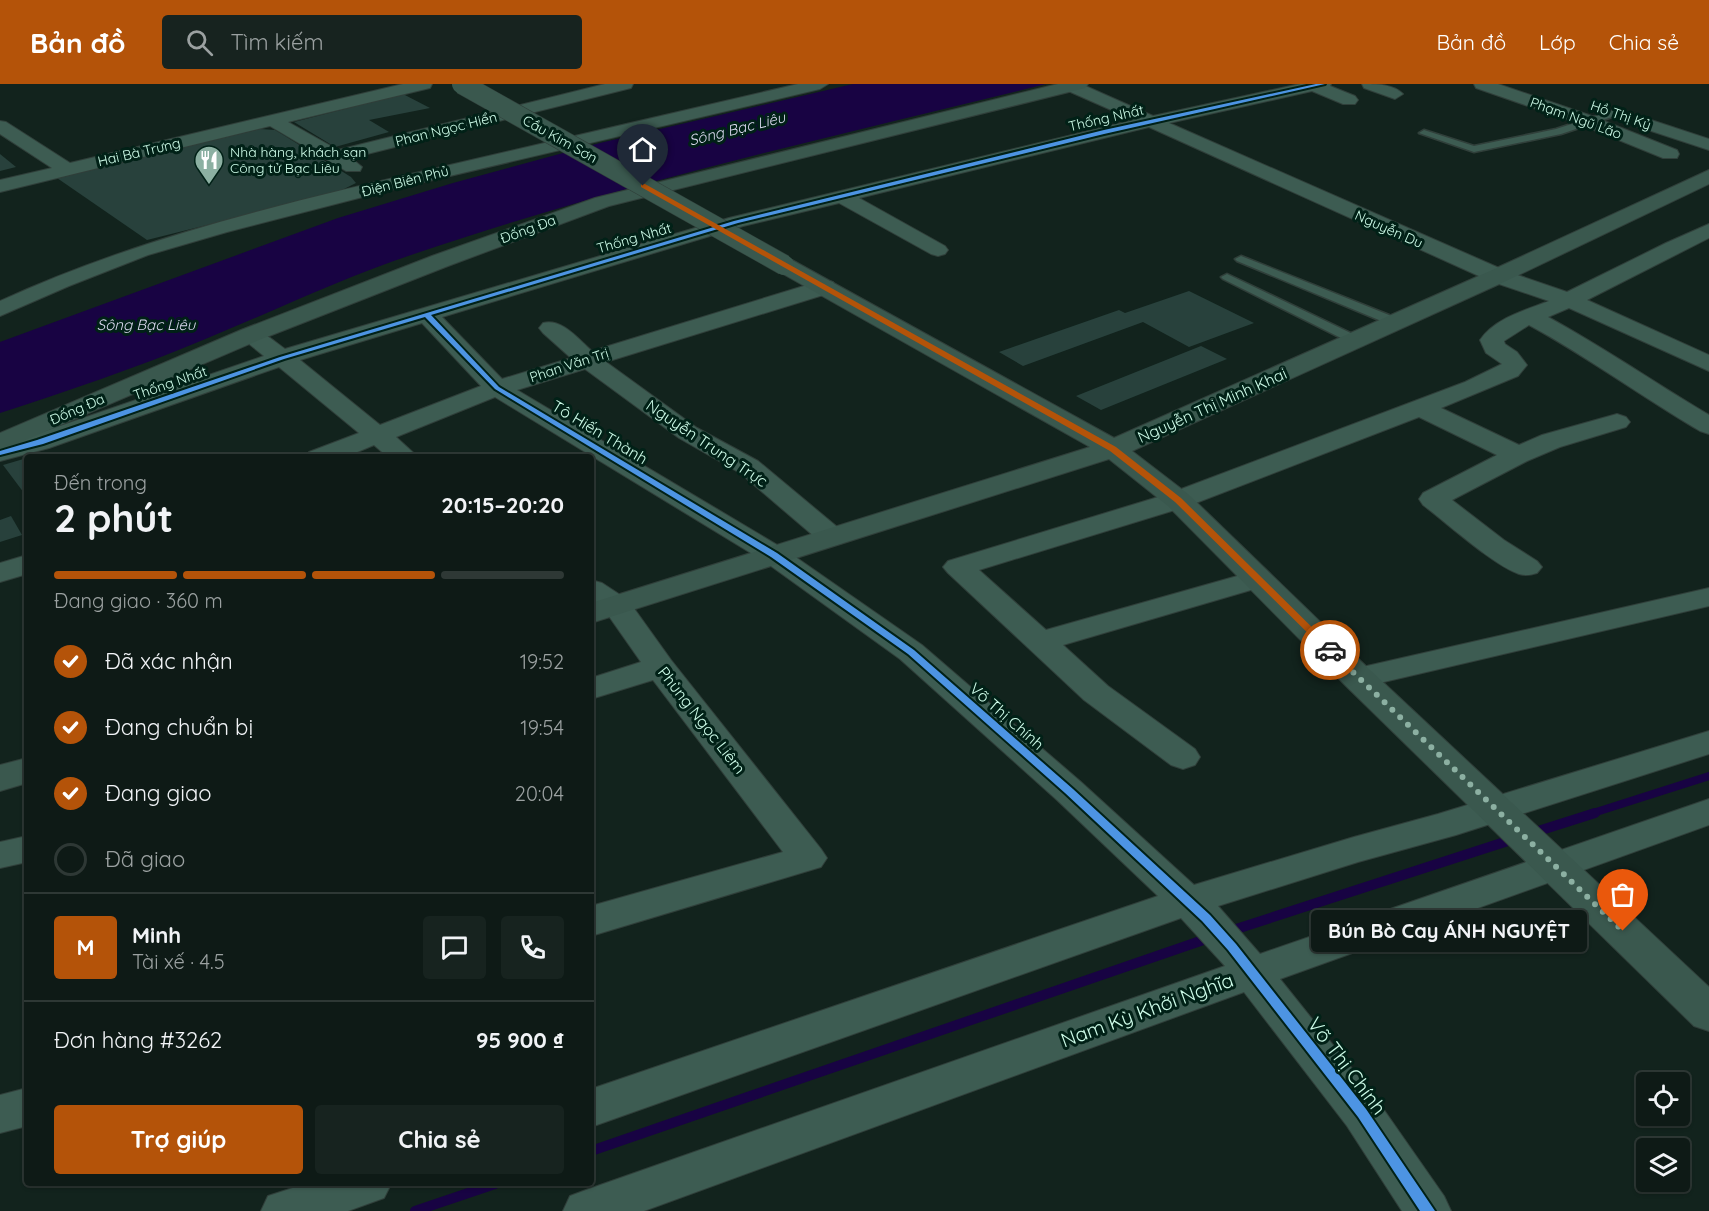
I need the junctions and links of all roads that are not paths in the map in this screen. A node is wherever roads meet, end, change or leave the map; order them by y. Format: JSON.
{"nodes":[{"id":1,"x":424,"y":84,"type":"edge"},
{"id":2,"x":462,"y":84,"type":"edge"},
{"id":3,"x":625,"y":84,"type":"edge"},
{"id":4,"x":819,"y":84,"type":"edge"},
{"id":5,"x":1370,"y":84,"type":"edge"},
{"id":6,"x":1482,"y":84,"type":"edge"},
{"id":7,"x":1533,"y":84,"type":"edge"},
{"id":8,"x":1075,"y":85,"type":"edge"},
{"id":9,"x":1319,"y":85,"type":"edge"},
{"id":10,"x":392,"y":89,"type":"edge"},
{"id":11,"x":1395,"y":94,"type":"dead end"},
{"id":12,"x":1349,"y":100,"type":"dead end"},
{"id":13,"x":1615,"y":113,"type":"junction"},
{"id":14,"x":273,"y":121,"type":"junction"},
{"id":15,"x":1588,"y":121,"type":"junction"},
{"id":16,"x":1150,"y":122,"type":"junction"},
{"id":17,"x":0,"y":126,"type":"edge"},
{"id":18,"x":1424,"y":133,"type":"dead end"},
{"id":19,"x":1709,"y":145,"type":"edge"},
{"id":20,"x":1670,"y":154,"type":"dead end"},
{"id":21,"x":336,"y":156,"type":"junction"},
{"id":22,"x":66,"y":169,"type":"junction"},
{"id":23,"x":1709,"y":176,"type":"edge"},
{"id":24,"x":0,"y":186,"type":"edge"},
{"id":25,"x":383,"y":186,"type":"junction"},
{"id":26,"x":843,"y":197,"type":"junction"},
{"id":27,"x":1709,"y":230,"type":"edge"},
{"id":28,"x":938,"y":250,"type":"dead end"},
{"id":29,"x":1241,"y":259,"type":"dead end"},
{"id":30,"x":1498,"y":276,"type":"junction"},
{"id":31,"x":1227,"y":277,"type":"dead end"},
{"id":32,"x":825,"y":287,"type":"junction"},
{"id":33,"x":1569,"y":300,"type":"junction"},
{"id":34,"x":0,"y":309,"type":"edge"},
{"id":35,"x":426,"y":314,"type":"junction"},
{"id":36,"x":1530,"y":317,"type":"junction"},
{"id":37,"x":1395,"y":322,"type":"junction"},
{"id":38,"x":551,"y":328,"type":"dead end"},
{"id":39,"x":250,"y":335,"type":"junction"},
{"id":40,"x":1355,"y":340,"type":"junction"},
{"id":41,"x":282,"y":358,"type":"junction"},
{"id":42,"x":587,"y":359,"type":"junction"},
{"id":43,"x":1709,"y":364,"type":"edge"},
{"id":44,"x":497,"y":388,"type":"junction"},
{"id":45,"x":1420,"y":408,"type":"junction"},
{"id":46,"x":1617,"y":422,"type":"dead end"},
{"id":47,"x":1709,"y":426,"type":"edge"},
{"id":48,"x":376,"y":436,"type":"junction"},
{"id":49,"x":0,"y":443,"type":"edge"},
{"id":50,"x":1113,"y":449,"type":"junction"},
{"id":51,"x":0,"y":453,"type":"edge"},
{"id":52,"x":329,"y":454,"type":"edge"},
{"id":53,"x":401,"y":454,"type":"edge"},
{"id":54,"x":1518,"y":455,"type":"junction"},
{"id":55,"x":1178,"y":500,"type":"junction"},
{"id":56,"x":832,"y":537,"type":"junction"},
{"id":57,"x":774,"y":555,"type":"junction"},
{"id":58,"x":24,"y":565,"type":"edge"},
{"id":59,"x":1527,"y":567,"type":"dead end"},
{"id":60,"x":0,"y":573,"type":"edge"},
{"id":61,"x":1258,"y":579,"type":"junction"},
{"id":62,"x":1709,"y":597,"type":"edge"},
{"id":63,"x":600,"y":603,"type":"edge"},
{"id":64,"x":1040,"y":642,"type":"junction"},
{"id":65,"x":660,"y":667,"type":"junction"},
{"id":66,"x":1358,"y":678,"type":"junction"},
{"id":67,"x":594,"y":688,"type":"edge"},
{"id":68,"x":1709,"y":742,"type":"edge"},
{"id":69,"x":1183,"y":758,"type":"dead end"},
{"id":70,"x":24,"y":771,"type":"edge"},
{"id":71,"x":0,"y":778,"type":"edge"},
{"id":72,"x":1709,"y":812,"type":"edge"},
{"id":73,"x":1505,"y":818,"type":"junction"},
{"id":74,"x":24,"y":850,"type":"edge"},
{"id":75,"x":0,"y":855,"type":"edge"},
{"id":76,"x":1552,"y":863,"type":"junction"},
{"id":77,"x":594,"y":920,"type":"edge"},
{"id":78,"x":1219,"y":935,"type":"junction"},
{"id":79,"x":1709,"y":1014,"type":"edge"},
{"id":80,"x":594,"y":1107,"type":"edge"},
{"id":81,"x":24,"y":1108,"type":"edge"},
{"id":82,"x":0,"y":1114,"type":"edge"},
{"id":83,"x":362,"y":1186,"type":"edge"},
{"id":84,"x":284,"y":1211,"type":"edge"},
{"id":85,"x":585,"y":1211,"type":"edge"},
{"id":86,"x":1428,"y":1211,"type":"edge"}],
"edges":[{"from":1,"to":10,"type":"street","name":"Hai Bà Trưng"},
{"from":2,"to":32,"type":"main road","name":"Cầu Kim Sơn","bridge":true},
{"from":3,"to":21,"type":"street","name":"Phan Ngọc Hiển"},
{"from":4,"to":25,"type":"street","name":"Điện Biên Phủ"},
{"from":5,"to":11,"type":"street"},
{"from":6,"to":15,"type":"street","name":"Phạm Ngũ Lão"},
{"from":7,"to":13,"type":"street","name":"Hồ Thị Kỷ"},
{"from":8,"to":16,"type":"street","name":"Nguyễn Du"},
{"from":8,"to":39,"type":"main road","name":"Đống Đa"},
{"from":9,"to":12,"type":"street"},
{"from":9,"to":16,"type":"street","name":"Thống Nhất"},
{"from":10,"to":14,"type":"street","name":"Hai Bà Trưng"},
{"from":13,"to":15,"type":"lane"},
{"from":13,"to":19,"type":"street","name":"Hồ Thị Kỷ"},
{"from":14,"to":21,"type":"street"},
{"from":14,"to":22,"type":"street","name":"Hai Bà Trưng"},
{"from":15,"to":18,"type":"lane"},
{"from":15,"to":20,"type":"street","name":"Phạm Ngũ Lão"},
{"from":16,"to":26,"type":"street","name":"Thống Nhất"},
{"from":16,"to":30,"type":"street","name":"Nguyễn Du"},
{"from":17,"to":22,"type":"street"},
{"from":21,"to":25,"type":"street"},
{"from":22,"to":24,"type":"street","name":"Hai Bà Trưng"},
{"from":23,"to":30,"type":"main road","name":"Nguyễn Thị Minh Khai"},
{"from":25,"to":34,"type":"street","name":"Điện Biên Phủ"},
{"from":26,"to":28,"type":"street"},
{"from":26,"to":35,"type":"street","name":"Thống Nhất"},
{"from":27,"to":33,"type":"street"},
{"from":29,"to":37,"type":"lane"},
{"from":30,"to":33,"type":"street","name":"Nguyễn Du"},
{"from":30,"to":37,"type":"main road","name":"Nguyễn Thị Minh Khai"},
{"from":31,"to":40,"type":"lane"},
{"from":32,"to":42,"type":"street","name":"Phan Văn Trị"},
{"from":32,"to":50,"type":"main road","name":"Cầu Kim Sơn"},
{"from":33,"to":36,"type":"street"},
{"from":33,"to":43,"type":"street","name":"Nguyễn Du"},
{"from":35,"to":41,"type":"street","name":"Thống Nhất"},
{"from":35,"to":44,"type":"street","name":"Tô Hiến Thành"},
{"from":36,"to":45,"type":"street"},
{"from":36,"to":47,"type":"street"},
{"from":37,"to":40,"type":"main road","name":"Nguyễn Thị Minh Khai"},
{"from":38,"to":42,"type":"street","name":"Nguyễn Trung Trực"},
{"from":39,"to":41,"type":"street"},
{"from":39,"to":49,"type":"main road","name":"Đống Đa"},
{"from":40,"to":50,"type":"main road","name":"Nguyễn Thị Minh Khai"},
{"from":41,"to":48,"type":"street"},
{"from":41,"to":51,"type":"street","name":"Thống Nhất"},
{"from":42,"to":44,"type":"street","name":"Phan Văn Trị"},
{"from":42,"to":56,"type":"street","name":"Nguyễn Trung Trực"},
{"from":44,"to":48,"type":"street","name":"Phan Văn Trị"},
{"from":44,"to":57,"type":"street","name":"Tô Hiến Thành"},
{"from":45,"to":54,"type":"street"},
{"from":45,"to":55,"type":"street"},
{"from":46,"to":54,"type":"street"},
{"from":48,"to":52,"type":"street","name":"Phan Văn Trị"},
{"from":48,"to":53,"type":"street"},
{"from":50,"to":55,"type":"main road","name":"Cầu Kim Sơn"},
{"from":50,"to":56,"type":"main road","name":"Nguyễn Thị Minh Khai"},
{"from":54,"to":59,"type":"street"},
{"from":55,"to":61,"type":"main road","name":"Cầu Kim Sơn"},
{"from":55,"to":64,"type":"street"},
{"from":56,"to":57,"type":"main road","name":"Nguyễn Thị Minh Khai"},
{"from":57,"to":63,"type":"main road","name":"Nguyễn Thị Minh Khai"},
{"from":57,"to":78,"type":"street","name":"Võ Thị Chính"},
{"from":58,"to":60,"type":"street"},
{"from":61,"to":64,"type":"street"},
{"from":61,"to":66,"type":"main road","name":"Cầu Kim Sơn"},
{"from":62,"to":66,"type":"street"},
{"from":63,"to":65,"type":"street","name":"Phùng Ngọc Liêm"},
{"from":64,"to":69,"type":"street"},
{"from":65,"to":67,"type":"street"},
{"from":65,"to":77,"type":"street","name":"Phùng Ngọc Liêm"},
{"from":66,"to":73,"type":"main road","name":"Cầu Kim Sơn"},
{"from":68,"to":73,"type":"street"},
{"from":70,"to":71,"type":"main road"},
{"from":72,"to":76,"type":"street","name":"Nam Kỳ Khởi Nghĩa"},
{"from":73,"to":76,"type":"main road","name":"Cầu Kim Sơn"},
{"from":73,"to":78,"type":"street"},
{"from":74,"to":75,"type":"street"},
{"from":76,"to":78,"type":"street","name":"Nam Kỳ Khởi Nghĩa"},
{"from":76,"to":79,"type":"main road","name":"Cầu Kim Sơn"},
{"from":78,"to":80,"type":"street"},
{"from":78,"to":85,"type":"street","name":"Nam Kỳ Khởi Nghĩa"},
{"from":78,"to":86,"type":"street","name":"Võ Thị Chính"},
{"from":81,"to":82,"type":"street"},
{"from":83,"to":84,"type":"street"}]}
